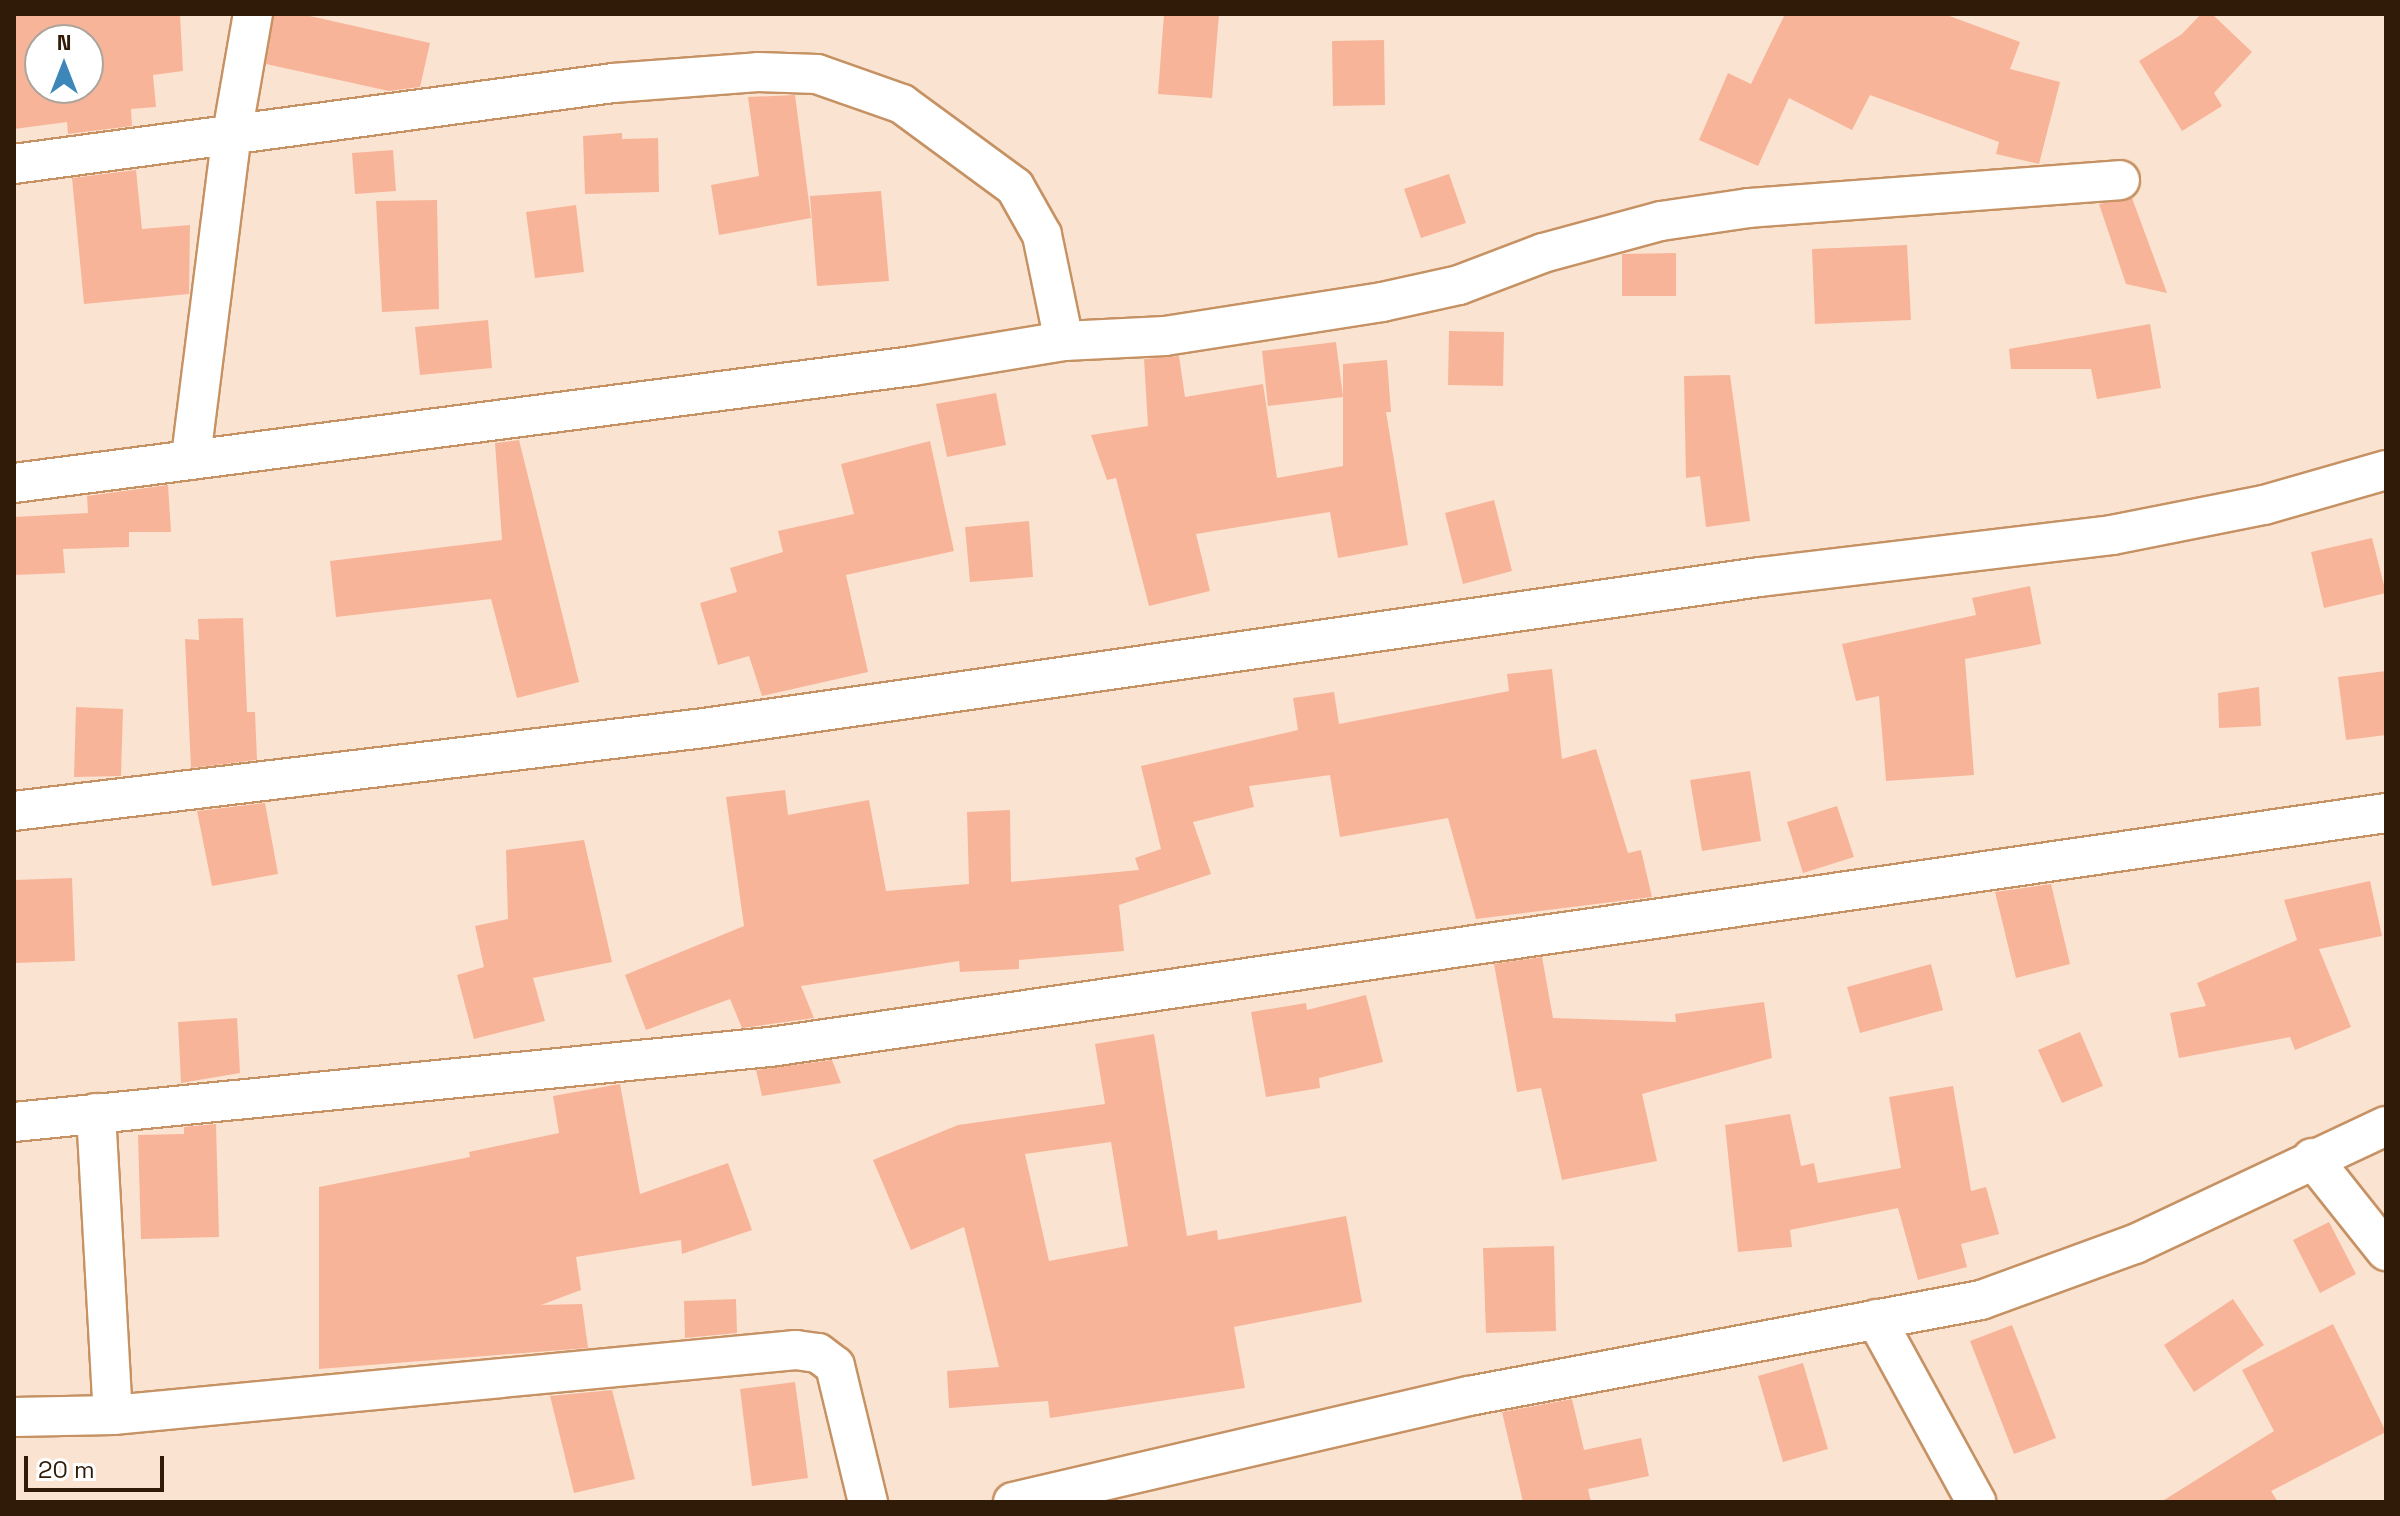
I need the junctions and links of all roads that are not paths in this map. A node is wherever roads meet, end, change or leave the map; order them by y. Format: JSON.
{"nodes":[{"id":1,"x":253,"y":14,"type":"edge"},
{"id":2,"x":232,"y":134,"type":"junction"},
{"id":3,"x":14,"y":164,"type":"edge"},
{"id":4,"x":2120,"y":180,"type":"dead end"},
{"id":5,"x":1064,"y":341,"type":"junction"},
{"id":6,"x":191,"y":457,"type":"junction"},
{"id":7,"x":2386,"y":470,"type":"edge"},
{"id":8,"x":14,"y":483,"type":"edge"},
{"id":9,"x":14,"y":811,"type":"edge"},
{"id":10,"x":2386,"y":813,"type":"edge"},
{"id":11,"x":96,"y":1113,"type":"junction"},
{"id":12,"x":14,"y":1122,"type":"edge"},
{"id":13,"x":2386,"y":1126,"type":"edge"},
{"id":14,"x":2312,"y":1158,"type":"junction"},
{"id":15,"x":2386,"y":1251,"type":"edge"},
{"id":16,"x":1876,"y":1319,"type":"junction"},
{"id":17,"x":113,"y":1415,"type":"junction"},
{"id":18,"x":14,"y":1417,"type":"edge"},
{"id":19,"x":868,"y":1502,"type":"edge"},
{"id":20,"x":1013,"y":1502,"type":"edge"},
{"id":21,"x":1976,"y":1502,"type":"edge"}],
"edges":[{"from":1,"to":2,"type":"street"},
{"from":2,"to":3,"type":"street"},
{"from":2,"to":5,"type":"street"},
{"from":2,"to":6,"type":"street"},
{"from":4,"to":5,"type":"street"},
{"from":5,"to":6,"type":"street"},
{"from":6,"to":8,"type":"street"},
{"from":7,"to":9,"type":"street"},
{"from":10,"to":11,"type":"street"},
{"from":11,"to":12,"type":"street"},
{"from":11,"to":17,"type":"street"},
{"from":13,"to":14,"type":"street"},
{"from":14,"to":15,"type":"street"},
{"from":14,"to":16,"type":"street"},
{"from":16,"to":20,"type":"street"},
{"from":16,"to":21,"type":"street"},
{"from":17,"to":18,"type":"street"},
{"from":17,"to":19,"type":"street"}]}
